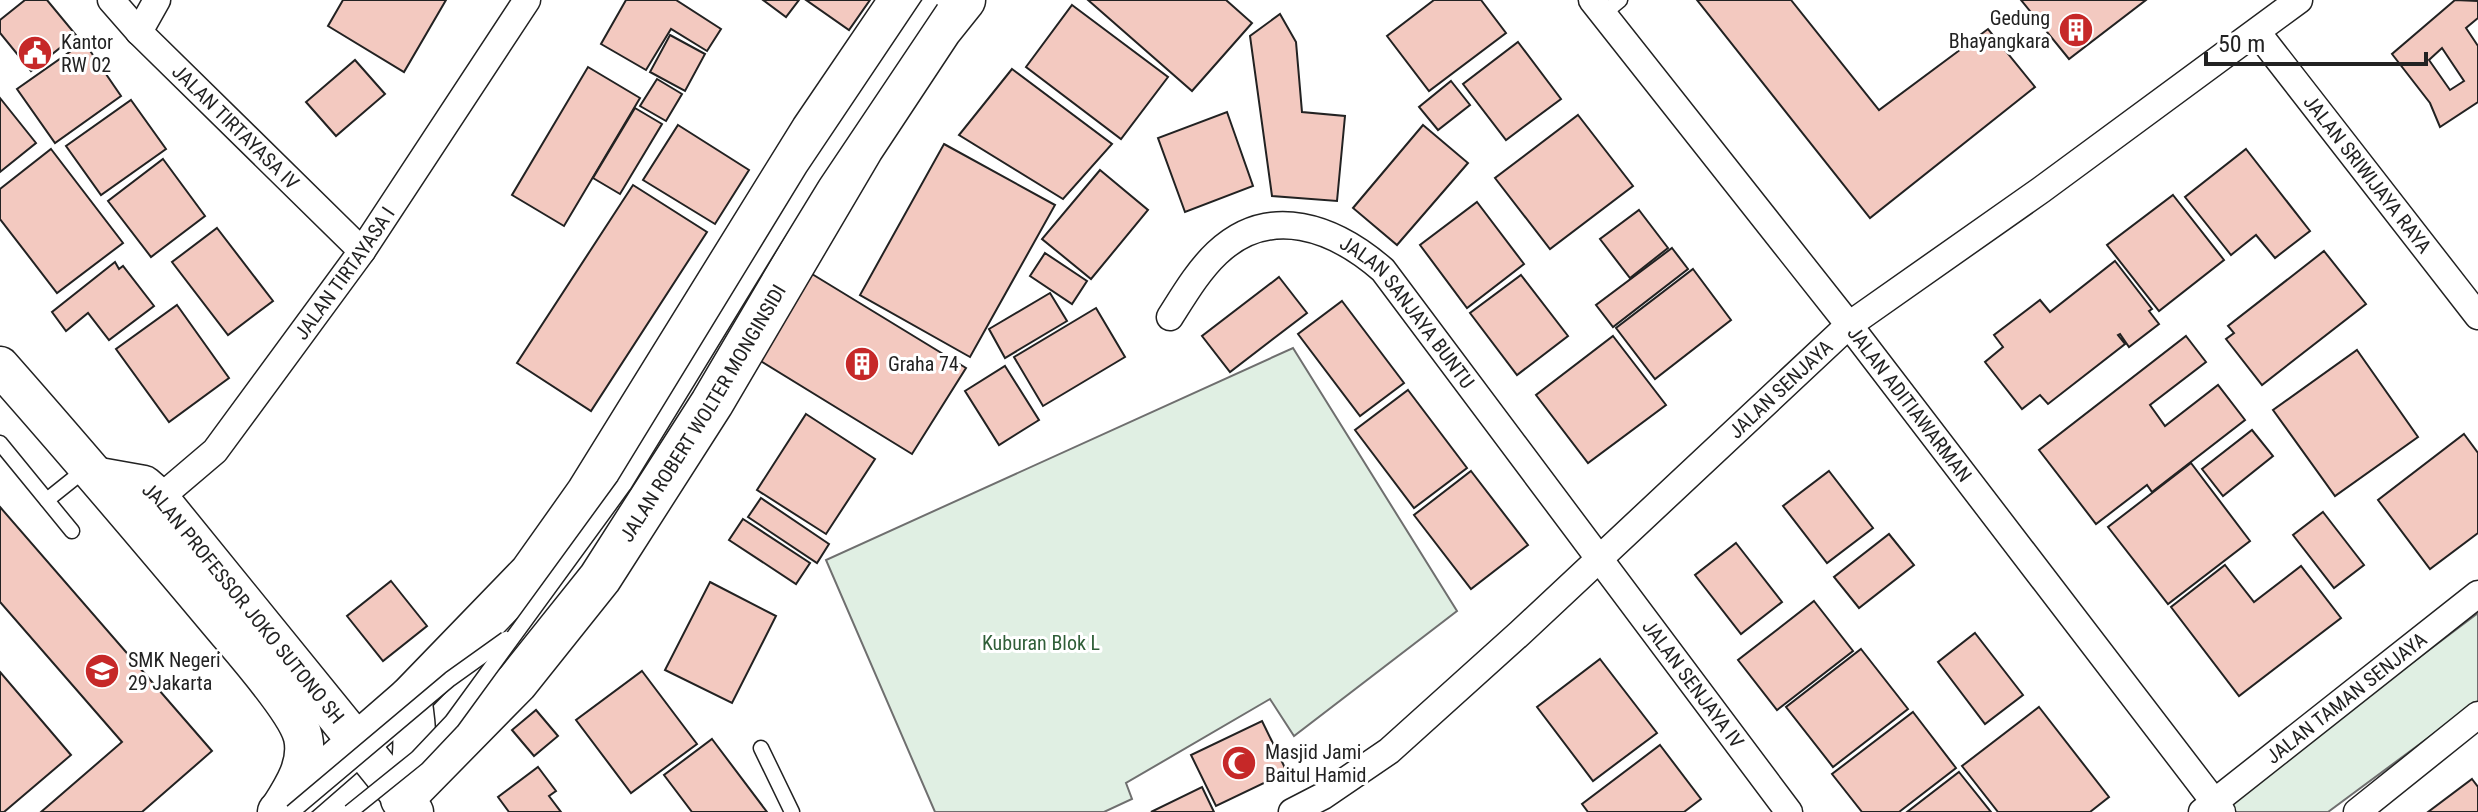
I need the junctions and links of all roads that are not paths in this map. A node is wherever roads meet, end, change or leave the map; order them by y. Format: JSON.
{"nodes":[{"id":1,"x":111,"y":0,"type":"edge"},
{"id":2,"x":157,"y":0,"type":"edge"},
{"id":3,"x":527,"y":0,"type":"edge"},
{"id":4,"x":901,"y":0,"type":"edge"},
{"id":5,"x":931,"y":0,"type":"edge"},
{"id":6,"x":964,"y":0,"type":"edge"},
{"id":7,"x":2299,"y":0,"type":"edge"},
{"id":8,"x":1605,"y":5,"type":"edge"},
{"id":9,"x":139,"y":32,"type":"junction"},
{"id":10,"x":2257,"y":32,"type":"junction"},
{"id":11,"x":812,"y":131,"type":"junction"},
{"id":12,"x":862,"y":148,"type":"junction"},
{"id":13,"x":362,"y":251,"type":"junction"},
{"id":14,"x":2478,"y":316,"type":"edge"},
{"id":15,"x":1170,"y":317,"type":"dead end"},
{"id":16,"x":1849,"y":325,"type":"junction"},
{"id":17,"x":0,"y":366,"type":"edge"},
{"id":18,"x":0,"y":443,"type":"edge"},
{"id":19,"x":94,"y":472,"type":"junction"},
{"id":20,"x":47,"y":500,"type":"junction"},
{"id":21,"x":146,"y":509,"type":"junction"},
{"id":22,"x":72,"y":531,"type":"dead end"},
{"id":23,"x":1598,"y":558,"type":"junction"},
{"id":24,"x":2478,"y":594,"type":"edge"},
{"id":25,"x":519,"y":630,"type":"junction"},
{"id":26,"x":410,"y":698,"type":"junction"},
{"id":27,"x":2478,"y":715,"type":"edge"},
{"id":28,"x":359,"y":742,"type":"junction"},
{"id":29,"x":761,"y":748,"type":"dead end"},
{"id":30,"x":401,"y":807,"type":"edge"},
{"id":31,"x":2213,"y":809,"type":"edge"},
{"id":32,"x":278,"y":812,"type":"edge"},
{"id":33,"x":292,"y":812,"type":"edge"},
{"id":34,"x":350,"y":812,"type":"edge"},
{"id":35,"x":792,"y":812,"type":"edge"},
{"id":36,"x":1292,"y":812,"type":"edge"},
{"id":37,"x":1789,"y":812,"type":"edge"},
{"id":38,"x":2357,"y":812,"type":"edge"}],
"edges":[{"from":1,"to":9,"type":"street","name":"JALAN TIRTAYASA IV"},
{"from":2,"to":9,"type":"street"},
{"from":3,"to":13,"type":"street","name":"JALAN TIRTAYASA I"},
{"from":4,"to":11,"type":"main road"},
{"from":5,"to":25,"type":"lane","bridge":true},
{"from":6,"to":12,"type":"main road","name":"JALAN ROBERT WOLTER MONGINSIDI"},
{"from":7,"to":10,"type":"street","name":"JALAN SENJAYA"},
{"from":8,"to":16,"type":"street","name":"JALAN ADITIAWARMAN"},
{"from":9,"to":13,"type":"street","name":"JALAN TIRTAYASA IV"},
{"from":10,"to":14,"type":"street","name":"JALAN SRIWIJAYA RAYA"},
{"from":10,"to":16,"type":"street","name":"JALAN SENJAYA"},
{"from":11,"to":12,"type":"main road"},
{"from":11,"to":26,"type":"main road"},
{"from":12,"to":30,"type":"main road","name":"JALAN ROBERT WOLTER MONGINSIDI"},
{"from":13,"to":21,"type":"street","name":"JALAN TIRTAYASA I"},
{"from":15,"to":23,"type":"street","name":"JALAN SANJAYA BUNTU"},
{"from":16,"to":23,"type":"street","name":"JALAN SENJAYA"},
{"from":16,"to":31,"type":"street","name":"JALAN ADITIAWARMAN"},
{"from":17,"to":19,"type":"main road"},
{"from":18,"to":20,"type":"lane"},
{"from":19,"to":20,"type":"lane"},
{"from":19,"to":21,"type":"main road","name":"JALAN PROFESSOR JOKO SUTONO SH"},
{"from":20,"to":22,"type":"lane"},
{"from":21,"to":28,"type":"main road","name":"JALAN PROFESSOR JOKO SUTONO SH"},
{"from":21,"to":32,"type":"main road","name":"JALAN PROFESSOR JOKO SUTONO SH"},
{"from":23,"to":36,"type":"street","name":"JALAN SENJAYA"},
{"from":23,"to":37,"type":"street","name":"JALAN SENJAYA IV"},
{"from":24,"to":31,"type":"street","name":"JALAN TAMAN SENJAYA"},
{"from":25,"to":33,"type":"lane","bridge":true},
{"from":25,"to":34,"type":"lane","bridge":true},
{"from":26,"to":28,"type":"main road"},
{"from":26,"to":30,"type":"main road"},
{"from":27,"to":38,"type":"street"},
{"from":28,"to":30,"type":"main road","name":"JALAN PROFESSOR JOKO SUTONO SH"},
{"from":28,"to":32,"type":"main road"},
{"from":29,"to":35,"type":"lane"}]}
